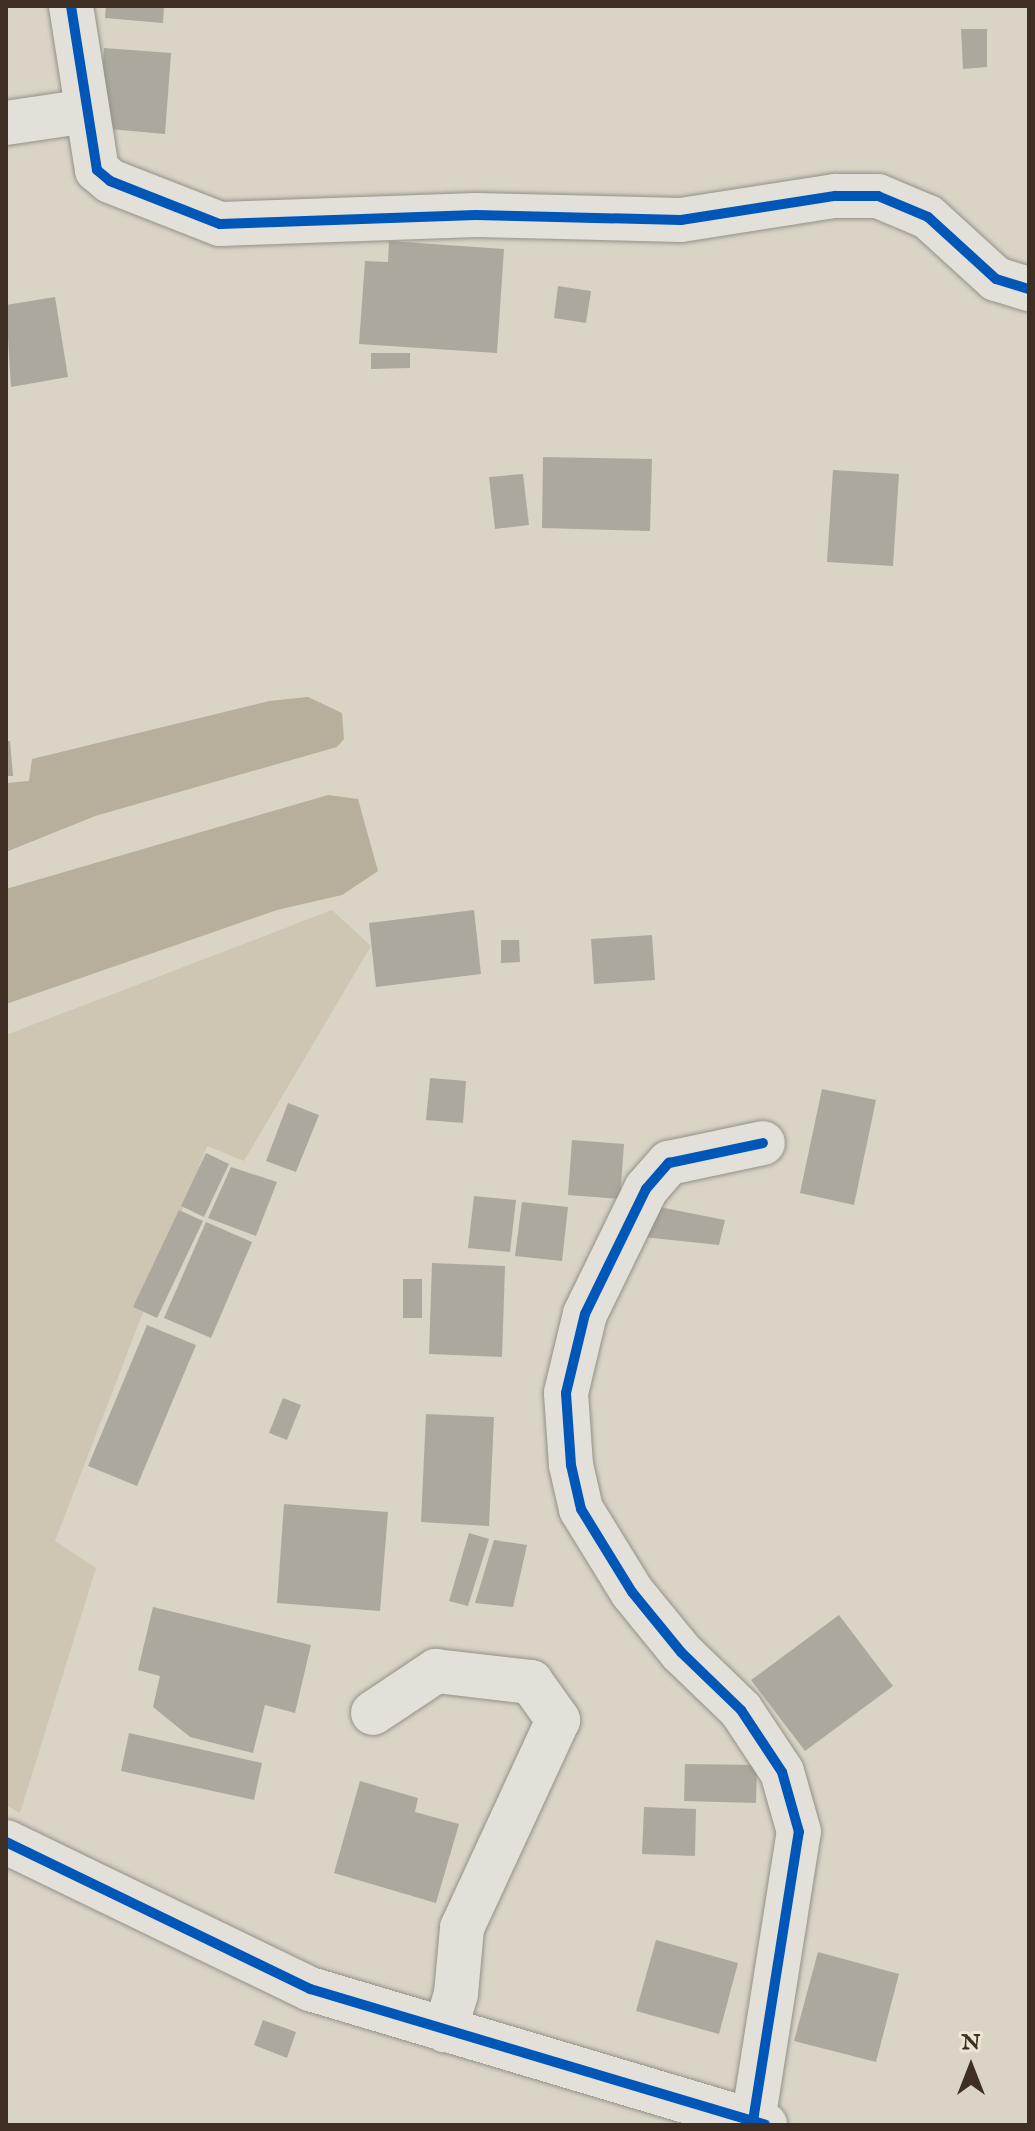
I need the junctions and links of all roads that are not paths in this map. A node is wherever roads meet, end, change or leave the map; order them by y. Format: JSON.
{"nodes":[{"id":1,"x":71,"y":6,"type":"edge"},
{"id":2,"x":87,"y":111,"type":"junction"},
{"id":3,"x":6,"y":123,"type":"edge"},
{"id":4,"x":1029,"y":289,"type":"edge"},
{"id":5,"x":763,"y":1143,"type":"dead end"},
{"id":6,"x":373,"y":1713,"type":"dead end"},
{"id":7,"x":6,"y":1842,"type":"edge"},
{"id":8,"x":445,"y":2030,"type":"junction"},
{"id":9,"x":759,"y":2123,"type":"edge"}],
"edges":[{"from":1,"to":2,"type":"street"},
{"from":2,"to":3,"type":"street"},
{"from":2,"to":4,"type":"street"},
{"from":5,"to":9,"type":"street"},
{"from":6,"to":8,"type":"street"},
{"from":7,"to":8,"type":"street"},
{"from":8,"to":9,"type":"street"}]}
